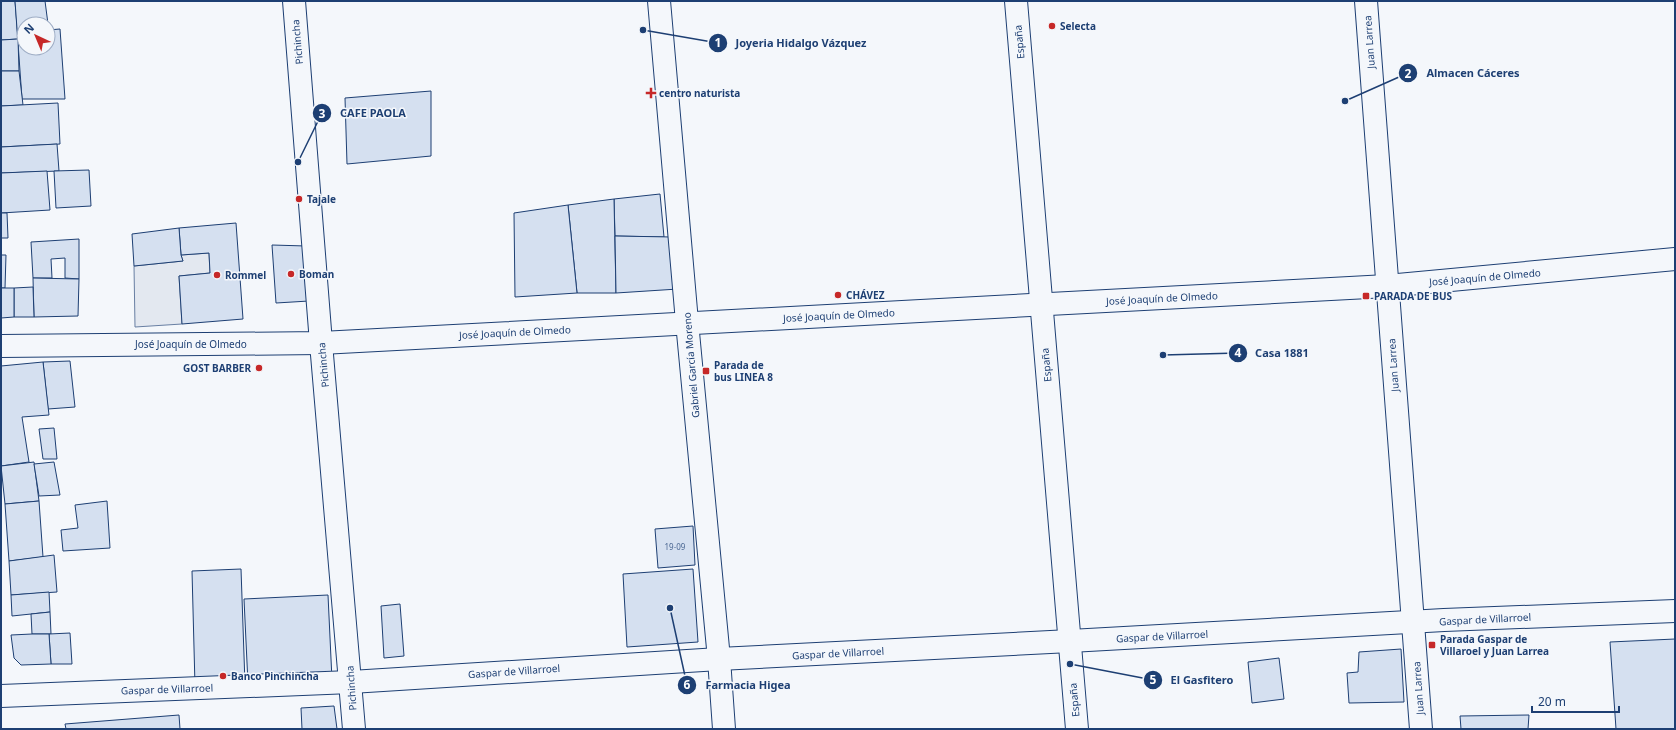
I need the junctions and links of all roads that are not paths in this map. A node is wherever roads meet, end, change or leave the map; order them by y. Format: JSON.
{"nodes":[{"id":1,"x":294,"y":1,"type":"edge"},
{"id":2,"x":659,"y":1,"type":"edge"},
{"id":3,"x":1016,"y":1,"type":"edge"},
{"id":4,"x":1366,"y":1,"type":"edge"},
{"id":5,"x":1675,"y":259,"type":"edge"},
{"id":6,"x":1387,"y":286,"type":"junction"},
{"id":7,"x":1040,"y":304,"type":"junction"},
{"id":8,"x":687,"y":322,"type":"junction"},
{"id":9,"x":321,"y":343,"type":"junction"},
{"id":10,"x":1,"y":346,"type":"edge"},
{"id":11,"x":1675,"y":611,"type":"edge"},
{"id":12,"x":1413,"y":622,"type":"junction"},
{"id":13,"x":1070,"y":641,"type":"junction"},
{"id":14,"x":719,"y":659,"type":"junction"},
{"id":15,"x":351,"y":682,"type":"junction"},
{"id":16,"x":1,"y":696,"type":"edge"},
{"id":17,"x":354,"y":729,"type":"edge"},
{"id":18,"x":724,"y":729,"type":"edge"},
{"id":19,"x":1077,"y":729,"type":"edge"},
{"id":20,"x":1421,"y":729,"type":"edge"}],
"edges":[{"from":1,"to":9,"type":"street","name":"Pichincha"},
{"from":2,"to":8,"type":"street","name":"Gabriel García Moreno"},
{"from":3,"to":7,"type":"street","name":"España"},
{"from":4,"to":6,"type":"street","name":"Juan Larrea"},
{"from":5,"to":6,"type":"street","name":"José Joaquín de Olmedo"},
{"from":6,"to":7,"type":"street","name":"José Joaquín de Olmedo"},
{"from":6,"to":12,"type":"street","name":"Juan Larrea"},
{"from":7,"to":8,"type":"street","name":"José Joaquín de Olmedo"},
{"from":7,"to":13,"type":"street","name":"España"},
{"from":8,"to":9,"type":"street","name":"José Joaquín de Olmedo"},
{"from":8,"to":14,"type":"street","name":"Gabriel García Moreno"},
{"from":9,"to":10,"type":"street","name":"José Joaquín de Olmedo"},
{"from":9,"to":15,"type":"street","name":"Pichincha"},
{"from":11,"to":12,"type":"street","name":"Gaspar de Villarroel"},
{"from":12,"to":13,"type":"street","name":"Gaspar de Villarroel"},
{"from":12,"to":20,"type":"street","name":"Juan Larrea"},
{"from":13,"to":14,"type":"street","name":"Gaspar de Villarroel"},
{"from":13,"to":19,"type":"street","name":"España"},
{"from":14,"to":15,"type":"street","name":"Gaspar de Villarroel"},
{"from":14,"to":18,"type":"street","name":"Gabriel García Moreno"},
{"from":15,"to":16,"type":"street","name":"Gaspar de Villarroel"},
{"from":15,"to":17,"type":"street","name":"Pichincha"}]}
